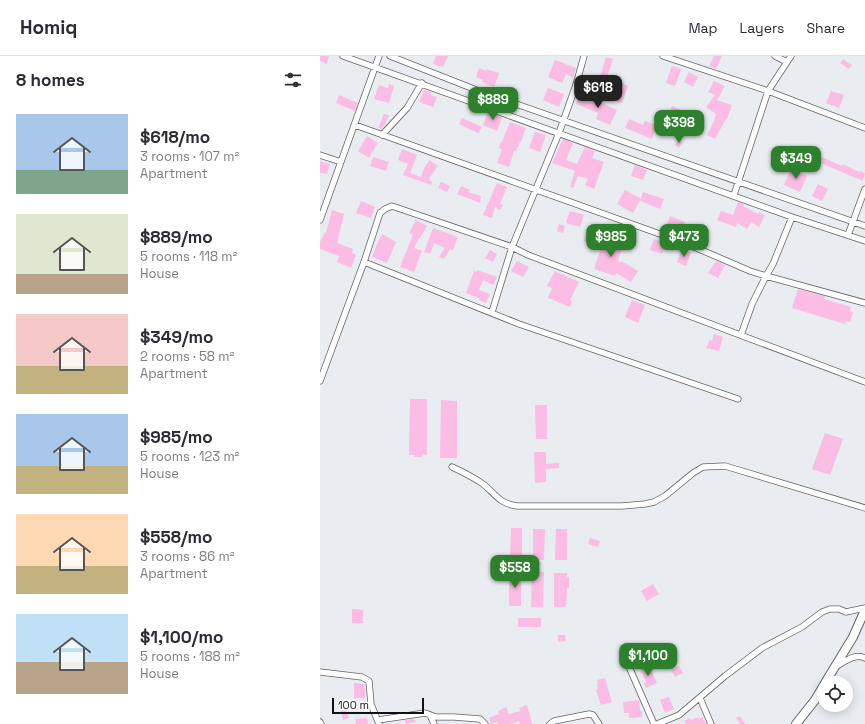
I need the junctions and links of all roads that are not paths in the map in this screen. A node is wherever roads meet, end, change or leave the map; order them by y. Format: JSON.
{"nodes":[{"id":1,"x":343,"y":56,"type":"edge"},
{"id":2,"x":379,"y":56,"type":"edge"},
{"id":3,"x":390,"y":56,"type":"edge"},
{"id":4,"x":584,"y":56,"type":"edge"},
{"id":5,"x":663,"y":56,"type":"edge"},
{"id":6,"x":775,"y":56,"type":"edge"},
{"id":7,"x":791,"y":56,"type":"edge"},
{"id":8,"x":787,"y":62,"type":"junction"},
{"id":9,"x":375,"y":67,"type":"junction"},
{"id":10,"x":422,"y":83,"type":"junction"},
{"id":11,"x":479,"y":91,"type":"junction"},
{"id":12,"x":768,"y":92,"type":"junction"},
{"id":13,"x":477,"y":103,"type":"junction"},
{"id":14,"x":564,"y":120,"type":"junction"},
{"id":15,"x":355,"y":125,"type":"junction"},
{"id":16,"x":865,"y":128,"type":"edge"},
{"id":17,"x":559,"y":133,"type":"junction"},
{"id":18,"x":382,"y":136,"type":"junction"},
{"id":19,"x":320,"y":155,"type":"edge"},
{"id":20,"x":341,"y":162,"type":"junction"},
{"id":21,"x":739,"y":181,"type":"junction"},
{"id":22,"x":865,"y":189,"type":"edge"},
{"id":23,"x":535,"y":190,"type":"junction"},
{"id":24,"x":734,"y":195,"type":"junction"},
{"id":25,"x":792,"y":217,"type":"junction"},
{"id":26,"x":320,"y":220,"type":"edge"},
{"id":27,"x":852,"y":221,"type":"junction"},
{"id":28,"x":865,"y":226,"type":"edge"},
{"id":29,"x":848,"y":235,"type":"junction"},
{"id":30,"x":865,"y":241,"type":"edge"},
{"id":31,"x":512,"y":247,"type":"junction"},
{"id":32,"x":364,"y":262,"type":"junction"},
{"id":33,"x":766,"y":276,"type":"junction"},
{"id":34,"x":865,"y":303,"type":"edge"},
{"id":35,"x":492,"y":312,"type":"junction"},
{"id":36,"x":741,"y":335,"type":"junction"},
{"id":37,"x":320,"y":381,"type":"edge"},
{"id":38,"x":865,"y":382,"type":"edge"},
{"id":39,"x":738,"y":399,"type":"dead end"},
{"id":40,"x":452,"y":467,"type":"dead end"},
{"id":41,"x":865,"y":508,"type":"edge"},
{"id":42,"x":865,"y":609,"type":"edge"},
{"id":43,"x":865,"y":658,"type":"edge"},
{"id":44,"x":835,"y":667,"type":"junction"},
{"id":45,"x":630,"y":669,"type":"dead end"},
{"id":46,"x":320,"y":672,"type":"edge"},
{"id":47,"x":830,"y":676,"type":"edge"},
{"id":48,"x":817,"y":697,"type":"edge"},
{"id":49,"x":700,"y":698,"type":"junction"},
{"id":50,"x":430,"y":715,"type":"junction"},
{"id":51,"x":378,"y":722,"type":"edge"},
{"id":52,"x":434,"y":724,"type":"edge"},
{"id":53,"x":485,"y":724,"type":"edge"},
{"id":54,"x":550,"y":724,"type":"edge"},
{"id":55,"x":599,"y":724,"type":"edge"},
{"id":56,"x":656,"y":724,"type":"edge"},
{"id":57,"x":712,"y":724,"type":"edge"},
{"id":58,"x":796,"y":724,"type":"edge"}],
"edges":[{"from":1,"to":9,"type":"street"},
{"from":2,"to":9,"type":"street"},
{"from":3,"to":11,"type":"street"},
{"from":4,"to":14,"type":"street"},
{"from":5,"to":12,"type":"street"},
{"from":6,"to":8,"type":"street"},
{"from":7,"to":8,"type":"street"},
{"from":8,"to":12,"type":"street"},
{"from":9,"to":10,"type":"street"},
{"from":9,"to":15,"type":"street"},
{"from":10,"to":13,"type":"street"},
{"from":10,"to":18,"type":"street"},
{"from":11,"to":13,"type":"street"},
{"from":11,"to":14,"type":"street"},
{"from":12,"to":16,"type":"street"},
{"from":12,"to":21,"type":"street"},
{"from":13,"to":17,"type":"street"},
{"from":14,"to":17,"type":"street"},
{"from":14,"to":21,"type":"street"},
{"from":15,"to":18,"type":"street"},
{"from":15,"to":20,"type":"street"},
{"from":17,"to":23,"type":"street"},
{"from":17,"to":24,"type":"street"},
{"from":18,"to":23,"type":"street"},
{"from":19,"to":20,"type":"street"},
{"from":20,"to":26,"type":"street"},
{"from":21,"to":24,"type":"street"},
{"from":21,"to":27,"type":"street"},
{"from":22,"to":27,"type":"street"},
{"from":23,"to":31,"type":"street"},
{"from":23,"to":33,"type":"street"},
{"from":24,"to":25,"type":"street"},
{"from":25,"to":29,"type":"street"},
{"from":25,"to":33,"type":"street"},
{"from":27,"to":28,"type":"street"},
{"from":27,"to":29,"type":"street"},
{"from":29,"to":30,"type":"street"},
{"from":31,"to":32,"type":"street"},
{"from":31,"to":35,"type":"street"},
{"from":31,"to":36,"type":"street"},
{"from":32,"to":35,"type":"street"},
{"from":32,"to":37,"type":"street"},
{"from":33,"to":34,"type":"street"},
{"from":33,"to":36,"type":"street"},
{"from":35,"to":39,"type":"street"},
{"from":36,"to":38,"type":"street"},
{"from":40,"to":41,"type":"street"},
{"from":42,"to":44,"type":"street"},
{"from":42,"to":49,"type":"street"},
{"from":43,"to":44,"type":"street"},
{"from":44,"to":47,"type":"street"},
{"from":45,"to":56,"type":"street"},
{"from":46,"to":51,"type":"street"},
{"from":48,"to":58,"type":"street"},
{"from":49,"to":56,"type":"street"},
{"from":49,"to":57,"type":"street"},
{"from":50,"to":51,"type":"street"},
{"from":50,"to":52,"type":"street"},
{"from":50,"to":53,"type":"street"},
{"from":54,"to":55,"type":"street"}]}
